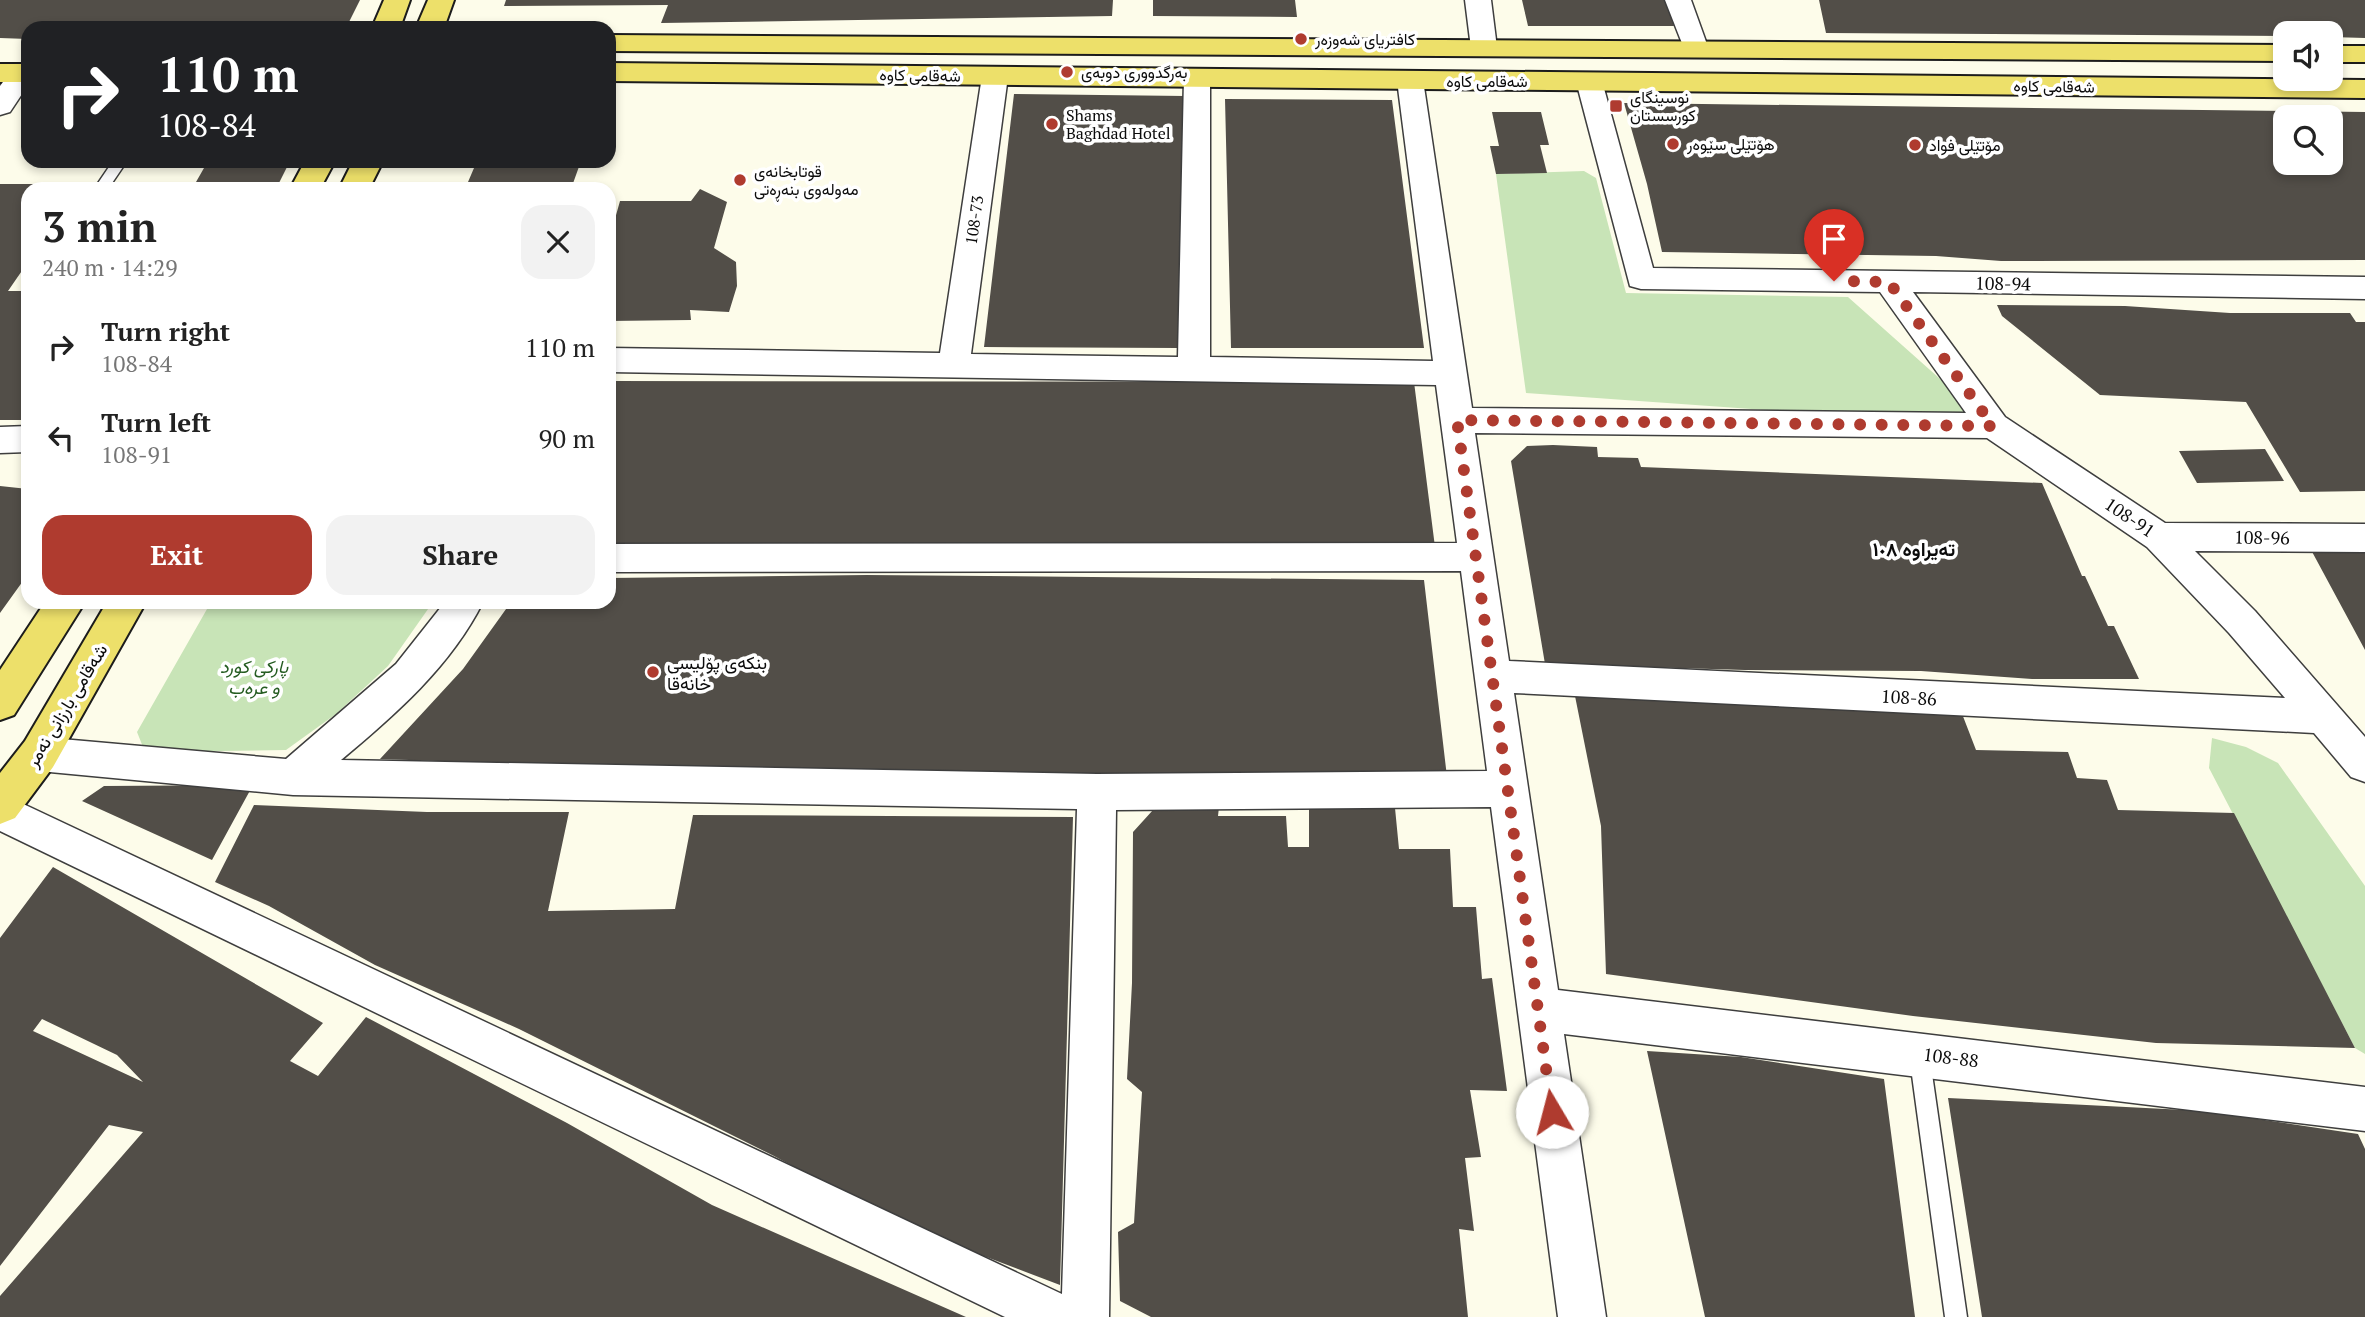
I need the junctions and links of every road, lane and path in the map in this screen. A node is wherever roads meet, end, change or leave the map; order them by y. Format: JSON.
{"nodes":[{"id":1,"x":397,"y":0,"type":"edge"},
{"id":2,"x":441,"y":0,"type":"edge"},
{"id":3,"x":1478,"y":0,"type":"edge"},
{"id":4,"x":1678,"y":0,"type":"edge"},
{"id":5,"x":389,"y":21,"type":"edge"},
{"id":6,"x":433,"y":21,"type":"edge"},
{"id":7,"x":616,"y":43,"type":"edge"},
{"id":8,"x":1059,"y":46,"type":"junction"},
{"id":9,"x":1483,"y":48,"type":"junction"},
{"id":10,"x":0,"y":50,"type":"edge"},
{"id":11,"x":1696,"y":50,"type":"junction"},
{"id":12,"x":2273,"y":53,"type":"edge"},
{"id":13,"x":2343,"y":54,"type":"edge"},
{"id":14,"x":2365,"y":54,"type":"edge"},
{"id":15,"x":20,"y":67,"type":"edge"},
{"id":16,"x":616,"y":72,"type":"edge"},
{"id":17,"x":995,"y":76,"type":"junction"},
{"id":18,"x":1055,"y":76,"type":"junction"},
{"id":19,"x":1197,"y":78,"type":"junction"},
{"id":20,"x":1410,"y":80,"type":"junction"},
{"id":21,"x":1589,"y":81,"type":"junction"},
{"id":22,"x":2365,"y":89,"type":"edge"},
{"id":23,"x":0,"y":106,"type":"edge"},
{"id":24,"x":1889,"y":282,"type":"junction"},
{"id":25,"x":2365,"y":288,"type":"edge"},
{"id":26,"x":616,"y":360,"type":"edge"},
{"id":27,"x":954,"y":365,"type":"junction"},
{"id":28,"x":1194,"y":370,"type":"junction"},
{"id":29,"x":1451,"y":373,"type":"junction"},
{"id":30,"x":1457,"y":420,"type":"junction"},
{"id":31,"x":1993,"y":426,"type":"junction"},
{"id":32,"x":21,"y":439,"type":"edge"},
{"id":33,"x":0,"y":440,"type":"edge"},
{"id":34,"x":2159,"y":537,"type":"junction"},
{"id":35,"x":2365,"y":538,"type":"edge"},
{"id":36,"x":1475,"y":557,"type":"junction"},
{"id":37,"x":616,"y":558,"type":"edge"},
{"id":38,"x":61,"y":609,"type":"edge"},
{"id":39,"x":124,"y":609,"type":"edge"},
{"id":40,"x":461,"y":609,"type":"edge"},
{"id":41,"x":1492,"y":676,"type":"junction"},
{"id":42,"x":0,"y":703,"type":"edge"},
{"id":43,"x":2326,"y":717,"type":"junction"},
{"id":44,"x":38,"y":754,"type":"junction"},
{"id":45,"x":2365,"y":765,"type":"edge"},
{"id":46,"x":293,"y":777,"type":"junction"},
{"id":47,"x":1508,"y":789,"type":"junction"},
{"id":48,"x":1097,"y":792,"type":"junction"},
{"id":49,"x":0,"y":805,"type":"edge"},
{"id":50,"x":0,"y":811,"type":"edge"},
{"id":51,"x":1537,"y":1009,"type":"junction"},
{"id":52,"x":1919,"y":1053,"type":"junction"},
{"id":53,"x":2365,"y":1109,"type":"edge"},
{"id":54,"x":1057,"y":1317,"type":"edge"},
{"id":55,"x":1085,"y":1317,"type":"edge"},
{"id":56,"x":1582,"y":1317,"type":"edge"},
{"id":57,"x":1956,"y":1317,"type":"edge"}],
"edges":[{"from":1,"to":5,"type":"main road"},
{"from":2,"to":6,"type":"main road"},
{"from":3,"to":9,"type":"street"},
{"from":4,"to":11,"type":"street"},
{"from":7,"to":8,"type":"main road","name":"شەقامی کاوە"},
{"from":8,"to":9,"type":"main road","name":"شەقامی کاوە"},
{"from":8,"to":18,"type":"main road"},
{"from":9,"to":11,"type":"main road","name":"شەقامی کاوە"},
{"from":10,"to":15,"type":"main road"},
{"from":11,"to":12,"type":"main road","name":"شەقامی کاوە"},
{"from":13,"to":14,"type":"main road"},
{"from":15,"to":23,"type":"street"},
{"from":16,"to":17,"type":"main road","name":"شەقامی کاوە"},
{"from":17,"to":18,"type":"main road","name":"شەقامی کاوە"},
{"from":17,"to":27,"type":"street","name":"108-73"},
{"from":18,"to":19,"type":"main road","name":"شەقامی کاوە"},
{"from":19,"to":20,"type":"main road","name":"شەقامی کاوە"},
{"from":19,"to":28,"type":"street"},
{"from":20,"to":21,"type":"main road","name":"شەقامی کاوە"},
{"from":20,"to":29,"type":"street"},
{"from":21,"to":22,"type":"main road","name":"شەقامی کاوە"},
{"from":21,"to":24,"type":"street","name":"108-94"},
{"from":24,"to":25,"type":"street","name":"108-94"},
{"from":24,"to":31,"type":"street","name":"108-91"},
{"from":26,"to":27,"type":"street"},
{"from":27,"to":28,"type":"street"},
{"from":28,"to":29,"type":"street"},
{"from":29,"to":30,"type":"street"},
{"from":30,"to":31,"type":"street"},
{"from":30,"to":36,"type":"street"},
{"from":31,"to":34,"type":"street","name":"108-91"},
{"from":32,"to":33,"type":"street"},
{"from":34,"to":35,"type":"street","name":"108-96"},
{"from":34,"to":43,"type":"street","name":"108-91"},
{"from":36,"to":37,"type":"street"},
{"from":36,"to":41,"type":"street"},
{"from":38,"to":42,"type":"main road"},
{"from":39,"to":44,"type":"main road","name":"شەقامی بارزانی نەمر"},
{"from":40,"to":46,"type":"street"},
{"from":41,"to":43,"type":"street","name":"108-86"},
{"from":41,"to":47,"type":"street"},
{"from":43,"to":45,"type":"street","name":"108-91"},
{"from":44,"to":46,"type":"street"},
{"from":44,"to":49,"type":"main road","name":"شەقامی بارزانی نەمر"},
{"from":46,"to":48,"type":"street"},
{"from":47,"to":48,"type":"street"},
{"from":47,"to":51,"type":"street"},
{"from":48,"to":55,"type":"street"},
{"from":50,"to":54,"type":"street"},
{"from":51,"to":52,"type":"street","name":"108-88"},
{"from":51,"to":56,"type":"street"},
{"from":52,"to":53,"type":"street","name":"108-88"},
{"from":52,"to":57,"type":"lane"}]}
